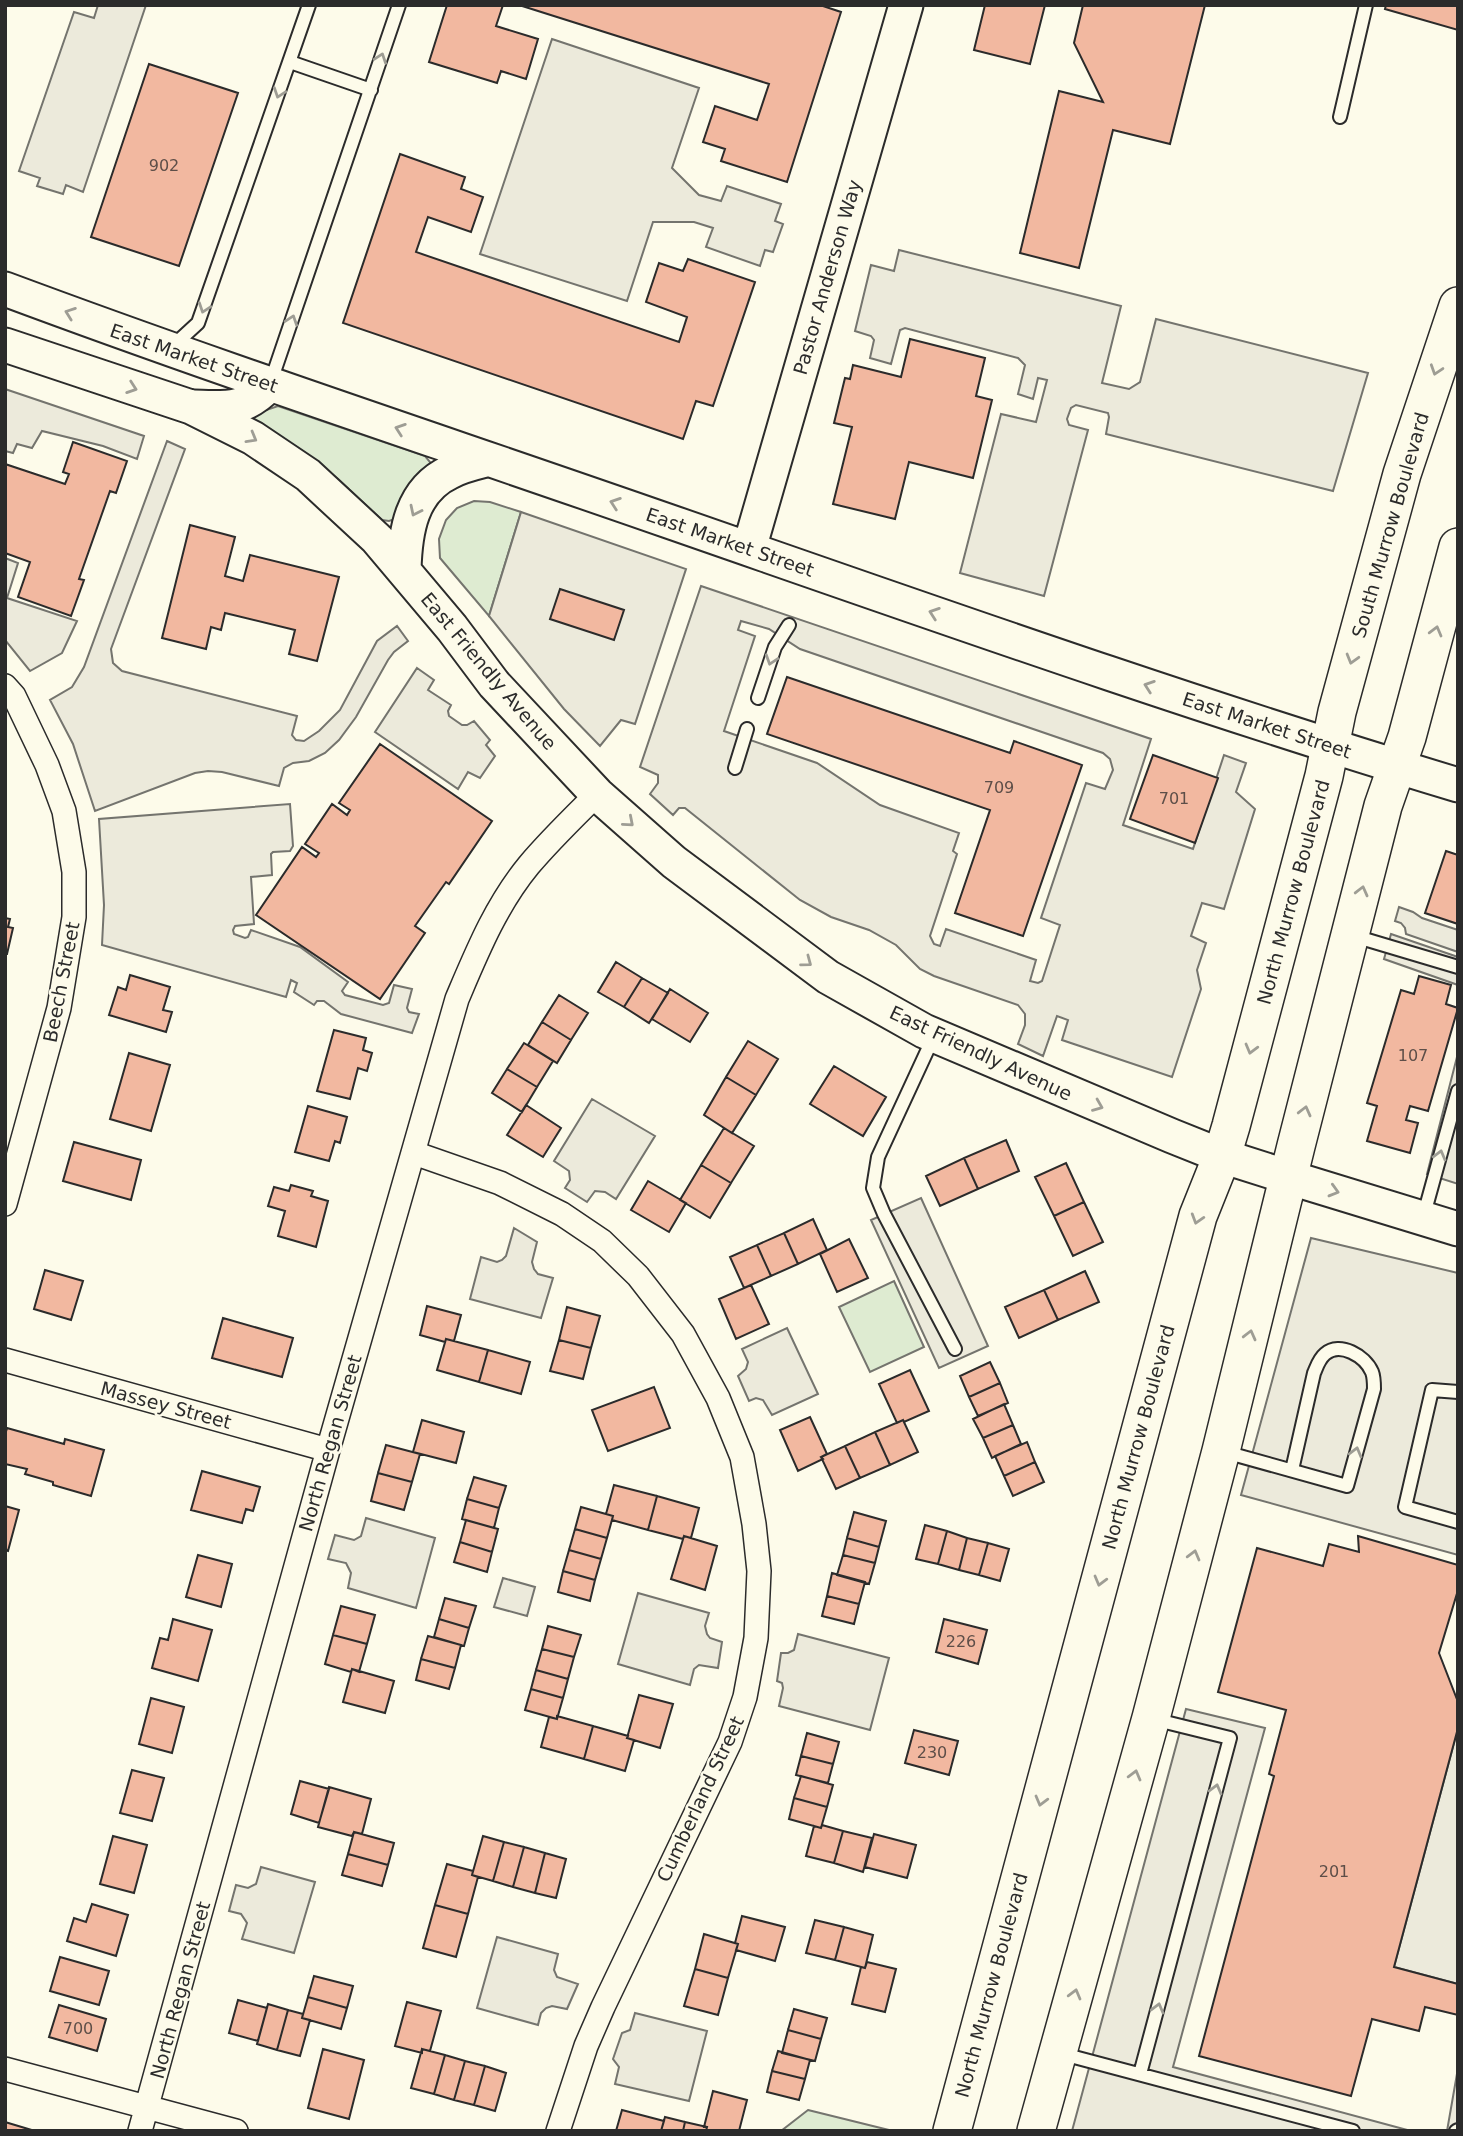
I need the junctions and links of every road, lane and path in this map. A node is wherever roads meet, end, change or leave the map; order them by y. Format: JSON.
{"nodes":[{"id":1,"x":309,"y":5,"type":"edge"},
{"id":2,"x":399,"y":5,"type":"edge"},
{"id":3,"x":906,"y":5,"type":"edge"},
{"id":4,"x":1366,"y":5,"type":"edge"},
{"id":5,"x":290,"y":62,"type":"junction"},
{"id":6,"x":371,"y":90,"type":"junction"},
{"id":7,"x":1340,"y":117,"type":"dead end"},
{"id":8,"x":5,"y":289,"type":"edge"},
{"id":9,"x":1458,"y":306,"type":"edge"},
{"id":10,"x":5,"y":345,"type":"edge"},
{"id":11,"x":168,"y":350,"type":"junction"},
{"id":12,"x":270,"y":384,"type":"junction"},
{"id":13,"x":191,"y":407,"type":"junction"},
{"id":14,"x":486,"y":460,"type":"junction"},
{"id":15,"x":1458,"y":547,"type":"edge"},
{"id":16,"x":749,"y":549,"type":"junction"},
{"id":17,"x":404,"y":570,"type":"junction"},
{"id":18,"x":789,"y":625,"type":"dead end"},
{"id":19,"x":5,"y":685,"type":"edge"},
{"id":20,"x":758,"y":698,"type":"dead end"},
{"id":21,"x":747,"y":729,"type":"dead end"},
{"id":22,"x":1330,"y":746,"type":"junction"},
{"id":23,"x":1396,"y":766,"type":"junction"},
{"id":24,"x":735,"y":768,"type":"dead end"},
{"id":25,"x":1458,"y":785,"type":"edge"},
{"id":26,"x":597,"y":794,"type":"junction"},
{"id":27,"x":1350,"y":935,"type":"junction"},
{"id":28,"x":1458,"y":967,"type":"edge"},
{"id":29,"x":934,"y":1036,"type":"junction"},
{"id":30,"x":1458,"y":1091,"type":"edge"},
{"id":31,"x":414,"y":1153,"type":"junction"},
{"id":32,"x":1222,"y":1156,"type":"junction"},
{"id":33,"x":1288,"y":1177,"type":"junction"},
{"id":34,"x":5,"y":1204,"type":"edge"},
{"id":35,"x":1423,"y":1218,"type":"junction"},
{"id":36,"x":1458,"y":1229,"type":"edge"},
{"id":37,"x":955,"y":1349,"type":"dead end"},
{"id":38,"x":5,"y":1360,"type":"edge"},
{"id":39,"x":1458,"y":1392,"type":"edge"},
{"id":40,"x":328,"y":1450,"type":"junction"},
{"id":41,"x":1222,"y":1451,"type":"junction"},
{"id":42,"x":1292,"y":1470,"type":"junction"},
{"id":43,"x":1458,"y":1522,"type":"edge"},
{"id":44,"x":1151,"y":1718,"type":"junction"},
{"id":45,"x":1059,"y":2053,"type":"junction"},
{"id":46,"x":5,"y":2069,"type":"edge"},
{"id":47,"x":1140,"y":2074,"type":"junction"},
{"id":48,"x":148,"y":2108,"type":"junction"},
{"id":49,"x":140,"y":2131,"type":"edge"},
{"id":50,"x":236,"y":2131,"type":"edge"},
{"id":51,"x":558,"y":2131,"type":"edge"},
{"id":52,"x":952,"y":2131,"type":"edge"},
{"id":53,"x":1036,"y":2131,"type":"edge"},
{"id":54,"x":1353,"y":2131,"type":"edge"}],
"edges":[{"from":1,"to":5,"type":"lane"},
{"from":6,"to":2,"type":"lane","one_way":true},
{"from":3,"to":16,"type":"main road","name":"Pastor Anderson Way"},
{"from":4,"to":7,"type":"lane"},
{"from":5,"to":6,"type":"lane"},
{"from":5,"to":11,"type":"lane","one_way":true},
{"from":12,"to":6,"type":"lane","one_way":true},
{"from":11,"to":8,"type":"main road","name":"East Market Street","one_way":true},
{"from":9,"to":22,"type":"main road","name":"South Murrow Boulevard","one_way":true},
{"from":10,"to":13,"type":"main road","one_way":true},
{"from":11,"to":12,"type":"main road","name":"East Market Street"},
{"from":12,"to":13,"type":"main road"},
{"from":14,"to":12,"type":"main road","name":"East Market Street","one_way":true},
{"from":13,"to":17,"type":"main road","one_way":true},
{"from":16,"to":14,"type":"main road","name":"East Market Street","one_way":true},
{"from":14,"to":17,"type":"main road","one_way":true},
{"from":23,"to":15,"type":"main road","one_way":true},
{"from":22,"to":16,"type":"main road","name":"East Market Street","one_way":true},
{"from":17,"to":26,"type":"main road","name":"East Friendly Avenue"},
{"from":18,"to":20,"type":"lane","one_way":true},
{"from":19,"to":34,"type":"street","name":"Beech Street"},
{"from":21,"to":24,"type":"lane"},
{"from":22,"to":23,"type":"main road","name":"East Market Street"},
{"from":22,"to":32,"type":"main road","name":"North Murrow Boulevard","one_way":true},
{"from":23,"to":25,"type":"main road","name":"East Market Street"},
{"from":27,"to":23,"type":"main road","one_way":true},
{"from":26,"to":29,"type":"main road","name":"East Friendly Avenue","one_way":true},
{"from":26,"to":31,"type":"street","name":"North Regan Street"},
{"from":27,"to":28,"type":"lane"},
{"from":33,"to":27,"type":"main road","one_way":true},
{"from":29,"to":32,"type":"main road","name":"East Friendly Avenue","one_way":true},
{"from":29,"to":37,"type":"lane"},
{"from":35,"to":30,"type":"lane","one_way":true},
{"from":31,"to":40,"type":"street","name":"North Regan Street"},
{"from":31,"to":51,"type":"street","name":"Cumberland Street"},
{"from":32,"to":33,"type":"main road","name":"East Friendly Avenue"},
{"from":32,"to":52,"type":"main road","name":"North Murrow Boulevard","one_way":true},
{"from":33,"to":35,"type":"main road","name":"East Friendly Avenue","one_way":true},
{"from":41,"to":33,"type":"main road","one_way":true},
{"from":35,"to":36,"type":"main road","name":"East Friendly Avenue"},
{"from":38,"to":40,"type":"street","name":"Massey Street"},
{"from":39,"to":43,"type":"lane"},
{"from":40,"to":48,"type":"street","name":"North Regan Street"},
{"from":41,"to":42,"type":"lane"},
{"from":44,"to":41,"type":"main road","one_way":true},
{"from":42,"to":42,"type":"lane","one_way":true},
{"from":45,"to":44,"type":"main road","one_way":true},
{"from":47,"to":44,"type":"lane","one_way":true},
{"from":45,"to":47,"type":"lane"},
{"from":45,"to":53,"type":"main road"},
{"from":46,"to":48,"type":"street"},
{"from":47,"to":54,"type":"lane"},
{"from":48,"to":49,"type":"street","name":"North Regan Street"},
{"from":48,"to":50,"type":"street"}]}
